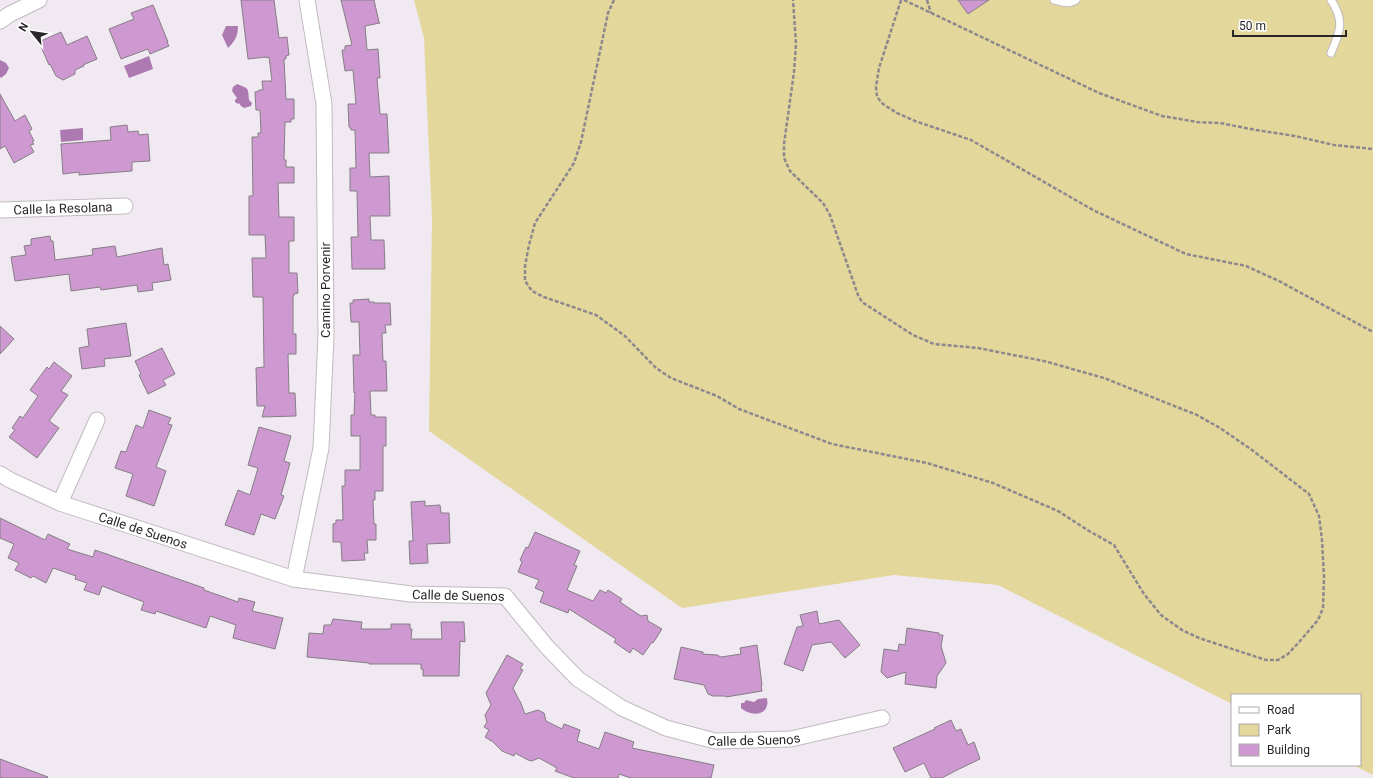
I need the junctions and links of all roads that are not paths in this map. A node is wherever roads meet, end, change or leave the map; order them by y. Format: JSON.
{"nodes":[{"id":1,"x":40,"y":0,"type":"edge"},
{"id":2,"x":307,"y":0,"type":"edge"},
{"id":3,"x":1054,"y":0,"type":"edge"},
{"id":4,"x":1076,"y":0,"type":"edge"},
{"id":5,"x":1331,"y":0,"type":"edge"},
{"id":6,"x":0,"y":21,"type":"edge"},
{"id":7,"x":1331,"y":52,"type":"dead end"},
{"id":8,"x":125,"y":206,"type":"dead end"},
{"id":9,"x":0,"y":210,"type":"edge"},
{"id":10,"x":97,"y":420,"type":"dead end"},
{"id":11,"x":0,"y":474,"type":"edge"},
{"id":12,"x":60,"y":503,"type":"junction"},
{"id":13,"x":294,"y":579,"type":"junction"},
{"id":14,"x":882,"y":718,"type":"dead end"}],
"edges":[{"from":1,"to":6,"type":"street"},
{"from":2,"to":13,"type":"street","name":"Camino Porvenir"},
{"from":3,"to":4,"type":"lane"},
{"from":5,"to":7,"type":"lane"},
{"from":8,"to":9,"type":"street","name":"Calle la Resolana"},
{"from":10,"to":12,"type":"street"},
{"from":11,"to":12,"type":"street","name":"Calle de Suenos"},
{"from":12,"to":13,"type":"street","name":"Calle de Suenos"},
{"from":13,"to":14,"type":"street","name":"Calle de Suenos"}]}
